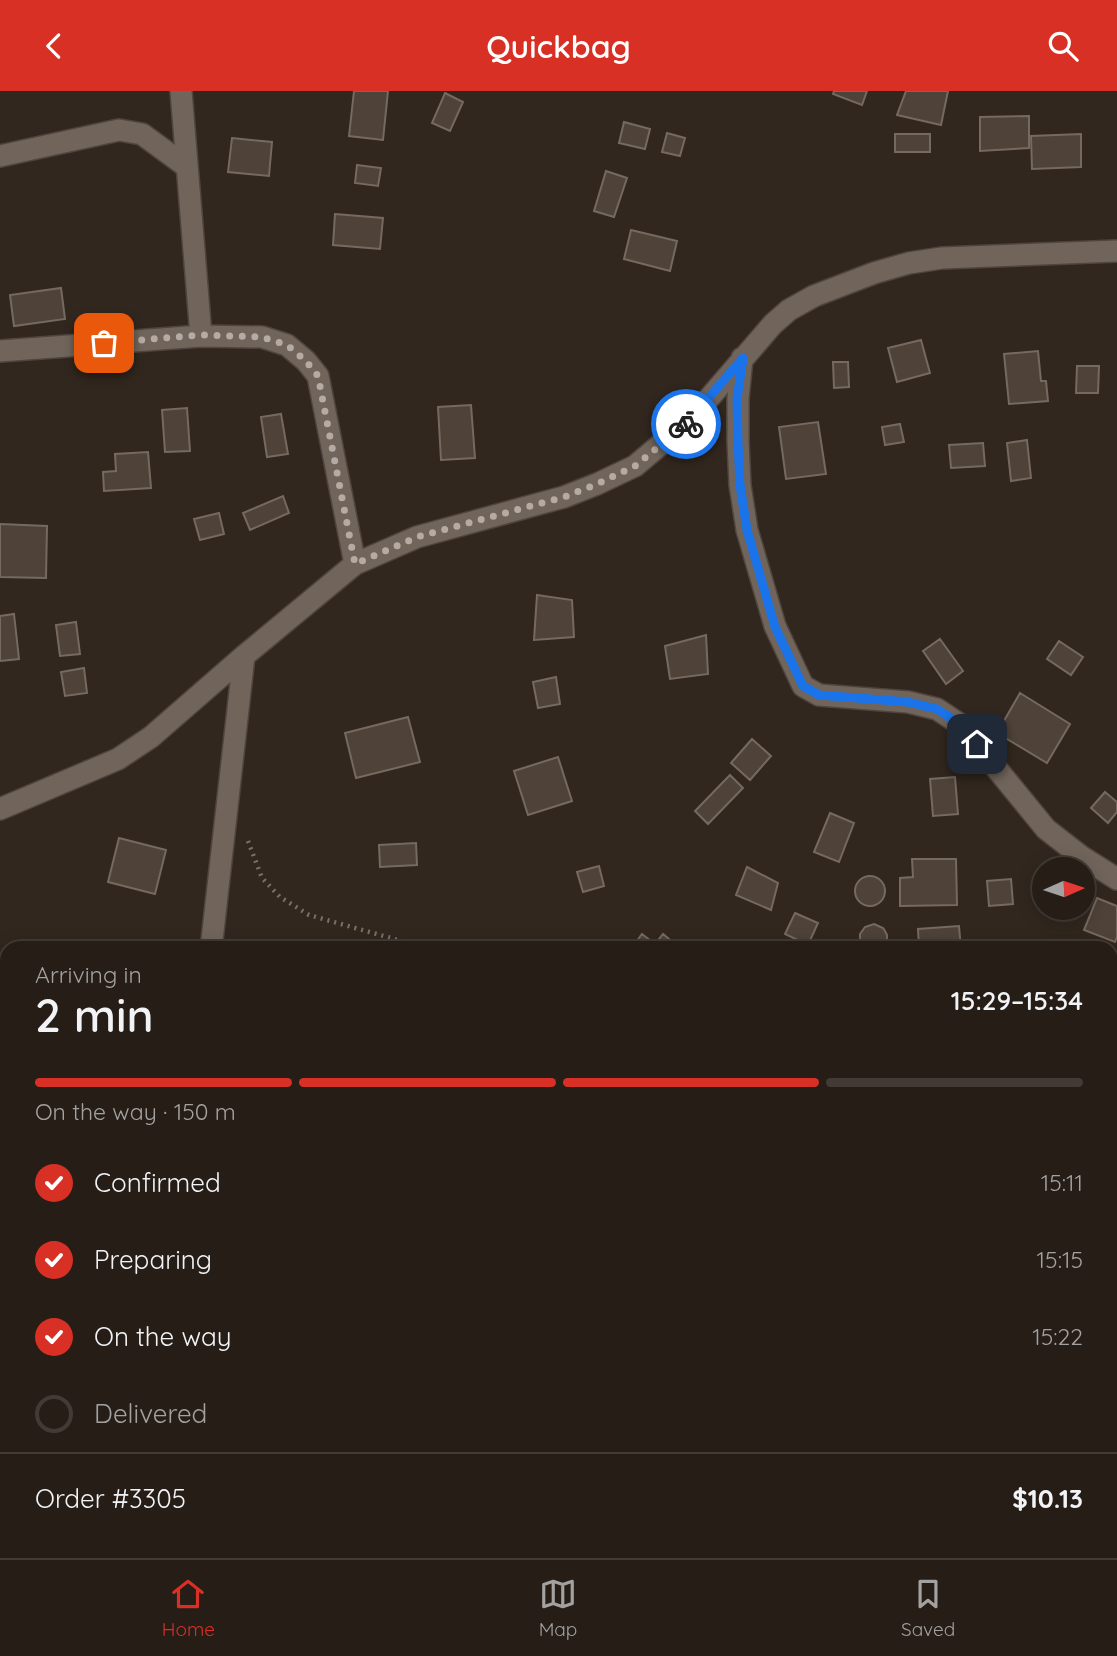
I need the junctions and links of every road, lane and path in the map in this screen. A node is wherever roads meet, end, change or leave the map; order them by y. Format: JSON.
{"nodes":[{"id":1,"x":181,"y":91,"type":"edge"},
{"id":2,"x":0,"y":156,"type":"edge"},
{"id":3,"x":187,"y":167,"type":"junction"},
{"id":4,"x":1117,"y":251,"type":"edge"},
{"id":5,"x":201,"y":335,"type":"junction"},
{"id":6,"x":0,"y":351,"type":"edge"},
{"id":7,"x":743,"y":358,"type":"junction"},
{"id":8,"x":355,"y":564,"type":"junction"},
{"id":9,"x":244,"y":656,"type":"junction"},
{"id":10,"x":0,"y":809,"type":"edge"},
{"id":11,"x":247,"y":836,"type":"dead end"},
{"id":12,"x":1117,"y":879,"type":"edge"},
{"id":13,"x":212,"y":941,"type":"edge"},
{"id":14,"x":402,"y":941,"type":"edge"}],
"edges":[{"from":1,"to":3,"type":"street"},
{"from":2,"to":3,"type":"street"},
{"from":3,"to":5,"type":"street"},
{"from":4,"to":7,"type":"street"},
{"from":5,"to":6,"type":"street"},
{"from":5,"to":8,"type":"street"},
{"from":7,"to":8,"type":"street"},
{"from":7,"to":12,"type":"street"},
{"from":8,"to":9,"type":"street"},
{"from":9,"to":10,"type":"street"},
{"from":9,"to":13,"type":"street"},
{"from":11,"to":14,"type":"path"}]}
